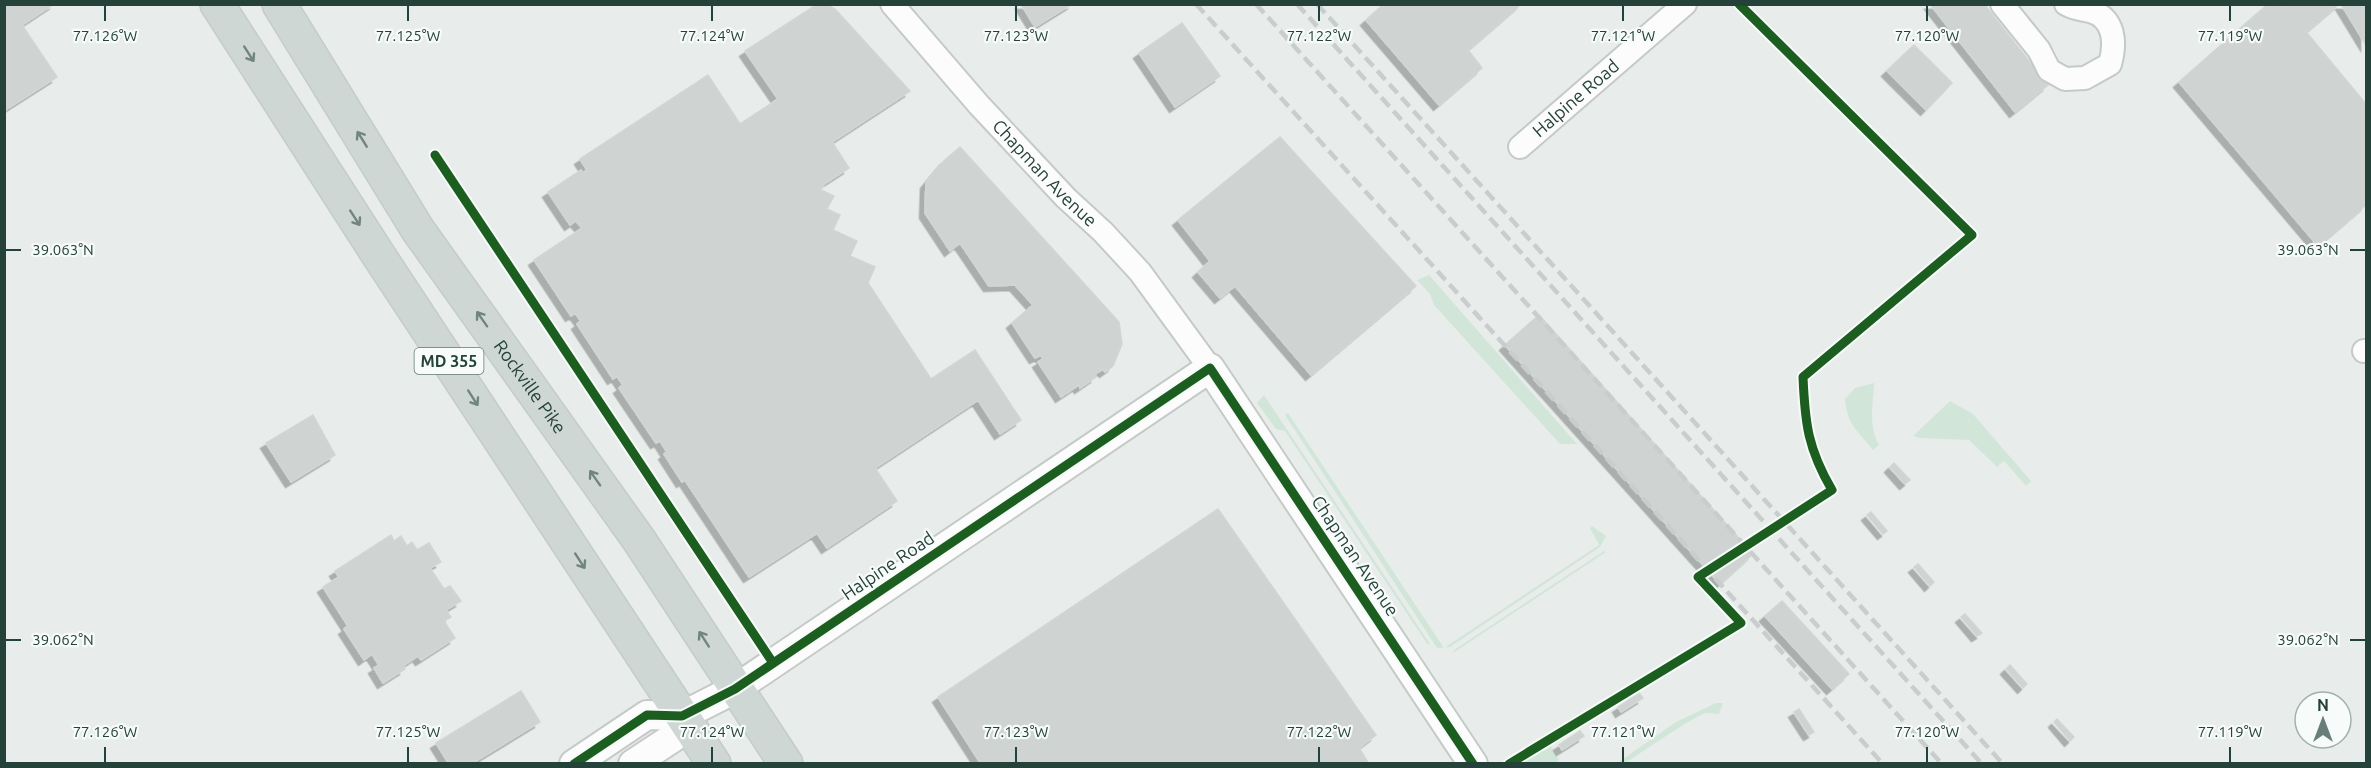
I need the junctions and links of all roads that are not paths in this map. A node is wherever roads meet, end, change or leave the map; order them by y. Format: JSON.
{"nodes":[{"id":1,"x":217,"y":4,"type":"edge"},
{"id":2,"x":279,"y":4,"type":"edge"},
{"id":3,"x":892,"y":4,"type":"edge"},
{"id":4,"x":2002,"y":4,"type":"edge"},
{"id":5,"x":2067,"y":4,"type":"edge"},
{"id":6,"x":1683,"y":5,"type":"edge"},
{"id":7,"x":1520,"y":147,"type":"dead end"},
{"id":8,"x":1210,"y":368,"type":"junction"},
{"id":9,"x":735,"y":689,"type":"junction"},
{"id":10,"x":682,"y":716,"type":"junction"},
{"id":11,"x":574,"y":764,"type":"edge"},
{"id":12,"x":633,"y":764,"type":"edge"},
{"id":13,"x":714,"y":764,"type":"edge"},
{"id":14,"x":786,"y":764,"type":"edge"},
{"id":15,"x":1473,"y":764,"type":"edge"}],
"edges":[{"from":1,"to":10,"type":"main road","number":"MD 355","one_way":true},
{"from":9,"to":2,"type":"main road","name":"Rockville Pike","number":"MD 355","one_way":true},
{"from":3,"to":8,"type":"street","name":"Chapman Avenue"},
{"from":4,"to":5,"type":"street"},
{"from":6,"to":7,"type":"street","name":"Halpine Road"},
{"from":8,"to":9,"type":"street","name":"Halpine Road"},
{"from":8,"to":15,"type":"street","name":"Chapman Avenue"},
{"from":9,"to":10,"type":"street","name":"Halpine Road"},
{"from":9,"to":14,"type":"main road","name":"Rockville Pike","number":"MD 355"},
{"from":10,"to":11,"type":"street","name":"Halpine Road"},
{"from":10,"to":12,"type":"street"},
{"from":10,"to":13,"type":"main road","number":"MD 355"}]}
